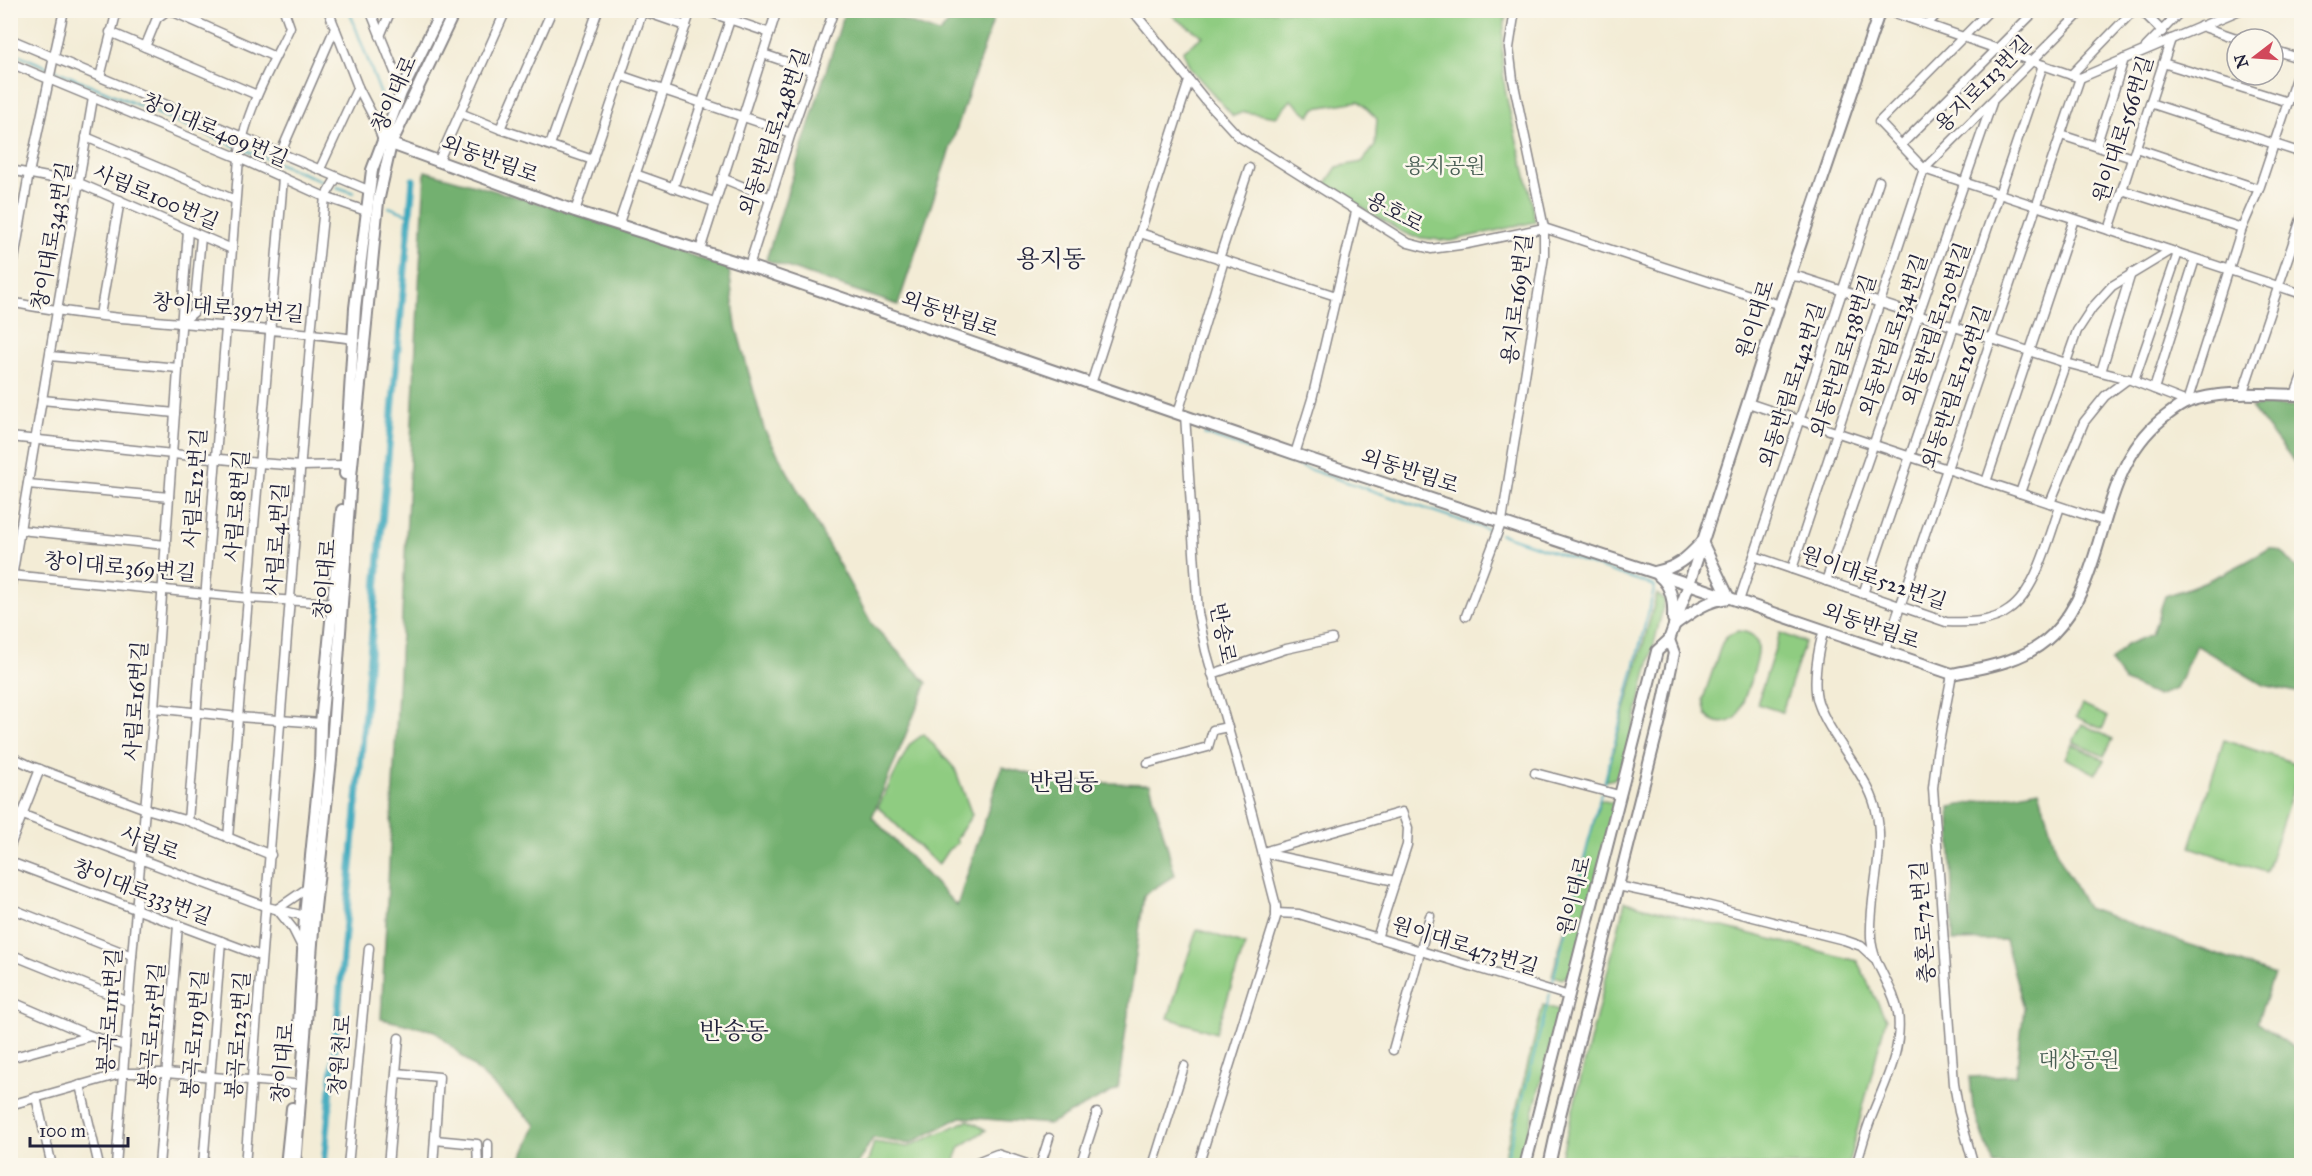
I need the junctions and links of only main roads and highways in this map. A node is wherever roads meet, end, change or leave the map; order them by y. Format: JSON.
{"nodes":[{"id":1,"x":441,"y":10,"type":"edge"},
{"id":2,"x":455,"y":10,"type":"edge"},
{"id":3,"x":1880,"y":10,"type":"edge"},
{"id":4,"x":390,"y":141,"type":"junction"},
{"id":5,"x":370,"y":208,"type":"junction"},
{"id":6,"x":2298,"y":395,"type":"edge"},
{"id":7,"x":1702,"y":542,"type":"junction"},
{"id":8,"x":1654,"y":572,"type":"junction"},
{"id":9,"x":1689,"y":584,"type":"junction"},
{"id":10,"x":1734,"y":599,"type":"junction"},
{"id":11,"x":1673,"y":626,"type":"junction"},
{"id":12,"x":1669,"y":640,"type":"junction"},
{"id":13,"x":310,"y":917,"type":"junction"},
{"id":14,"x":286,"y":1166,"type":"edge"},
{"id":15,"x":295,"y":1166,"type":"edge"},
{"id":16,"x":1525,"y":1166,"type":"edge"},
{"id":17,"x":1550,"y":1166,"type":"edge"}],
"edges":[{"from":1,"to":4,"type":"main road","name":"창이대로"},
{"from":2,"to":4,"type":"main road","name":"창이대로"},
{"from":3,"to":7,"type":"main road","name":"원이대로"},
{"from":4,"to":5,"type":"main road","name":"창이대로"},
{"from":4,"to":8,"type":"main road","name":"외동반림로"},
{"from":5,"to":13,"type":"main road","name":"창이대로"},
{"from":5,"to":13,"type":"main road","name":"창이대로"},
{"from":6,"to":10,"type":"main road","name":"외동반림로"},
{"from":7,"to":8,"type":"main road"},
{"from":7,"to":9,"type":"main road","name":"원이대로"},
{"from":7,"to":10,"type":"main road"},
{"from":8,"to":9,"type":"main road","name":"외동반림로"},
{"from":8,"to":11,"type":"main road"},
{"from":9,"to":10,"type":"main road","name":"외동반림로"},
{"from":9,"to":11,"type":"main road","name":"원이대로"},
{"from":10,"to":11,"type":"main road"},
{"from":11,"to":12,"type":"main road","name":"원이대로"},
{"from":12,"to":16,"type":"main road","name":"원이대로"},
{"from":12,"to":17,"type":"main road","name":"원이대로"},
{"from":13,"to":14,"type":"main road","name":"창이대로"},
{"from":13,"to":15,"type":"main road","name":"창이대로"}]}
